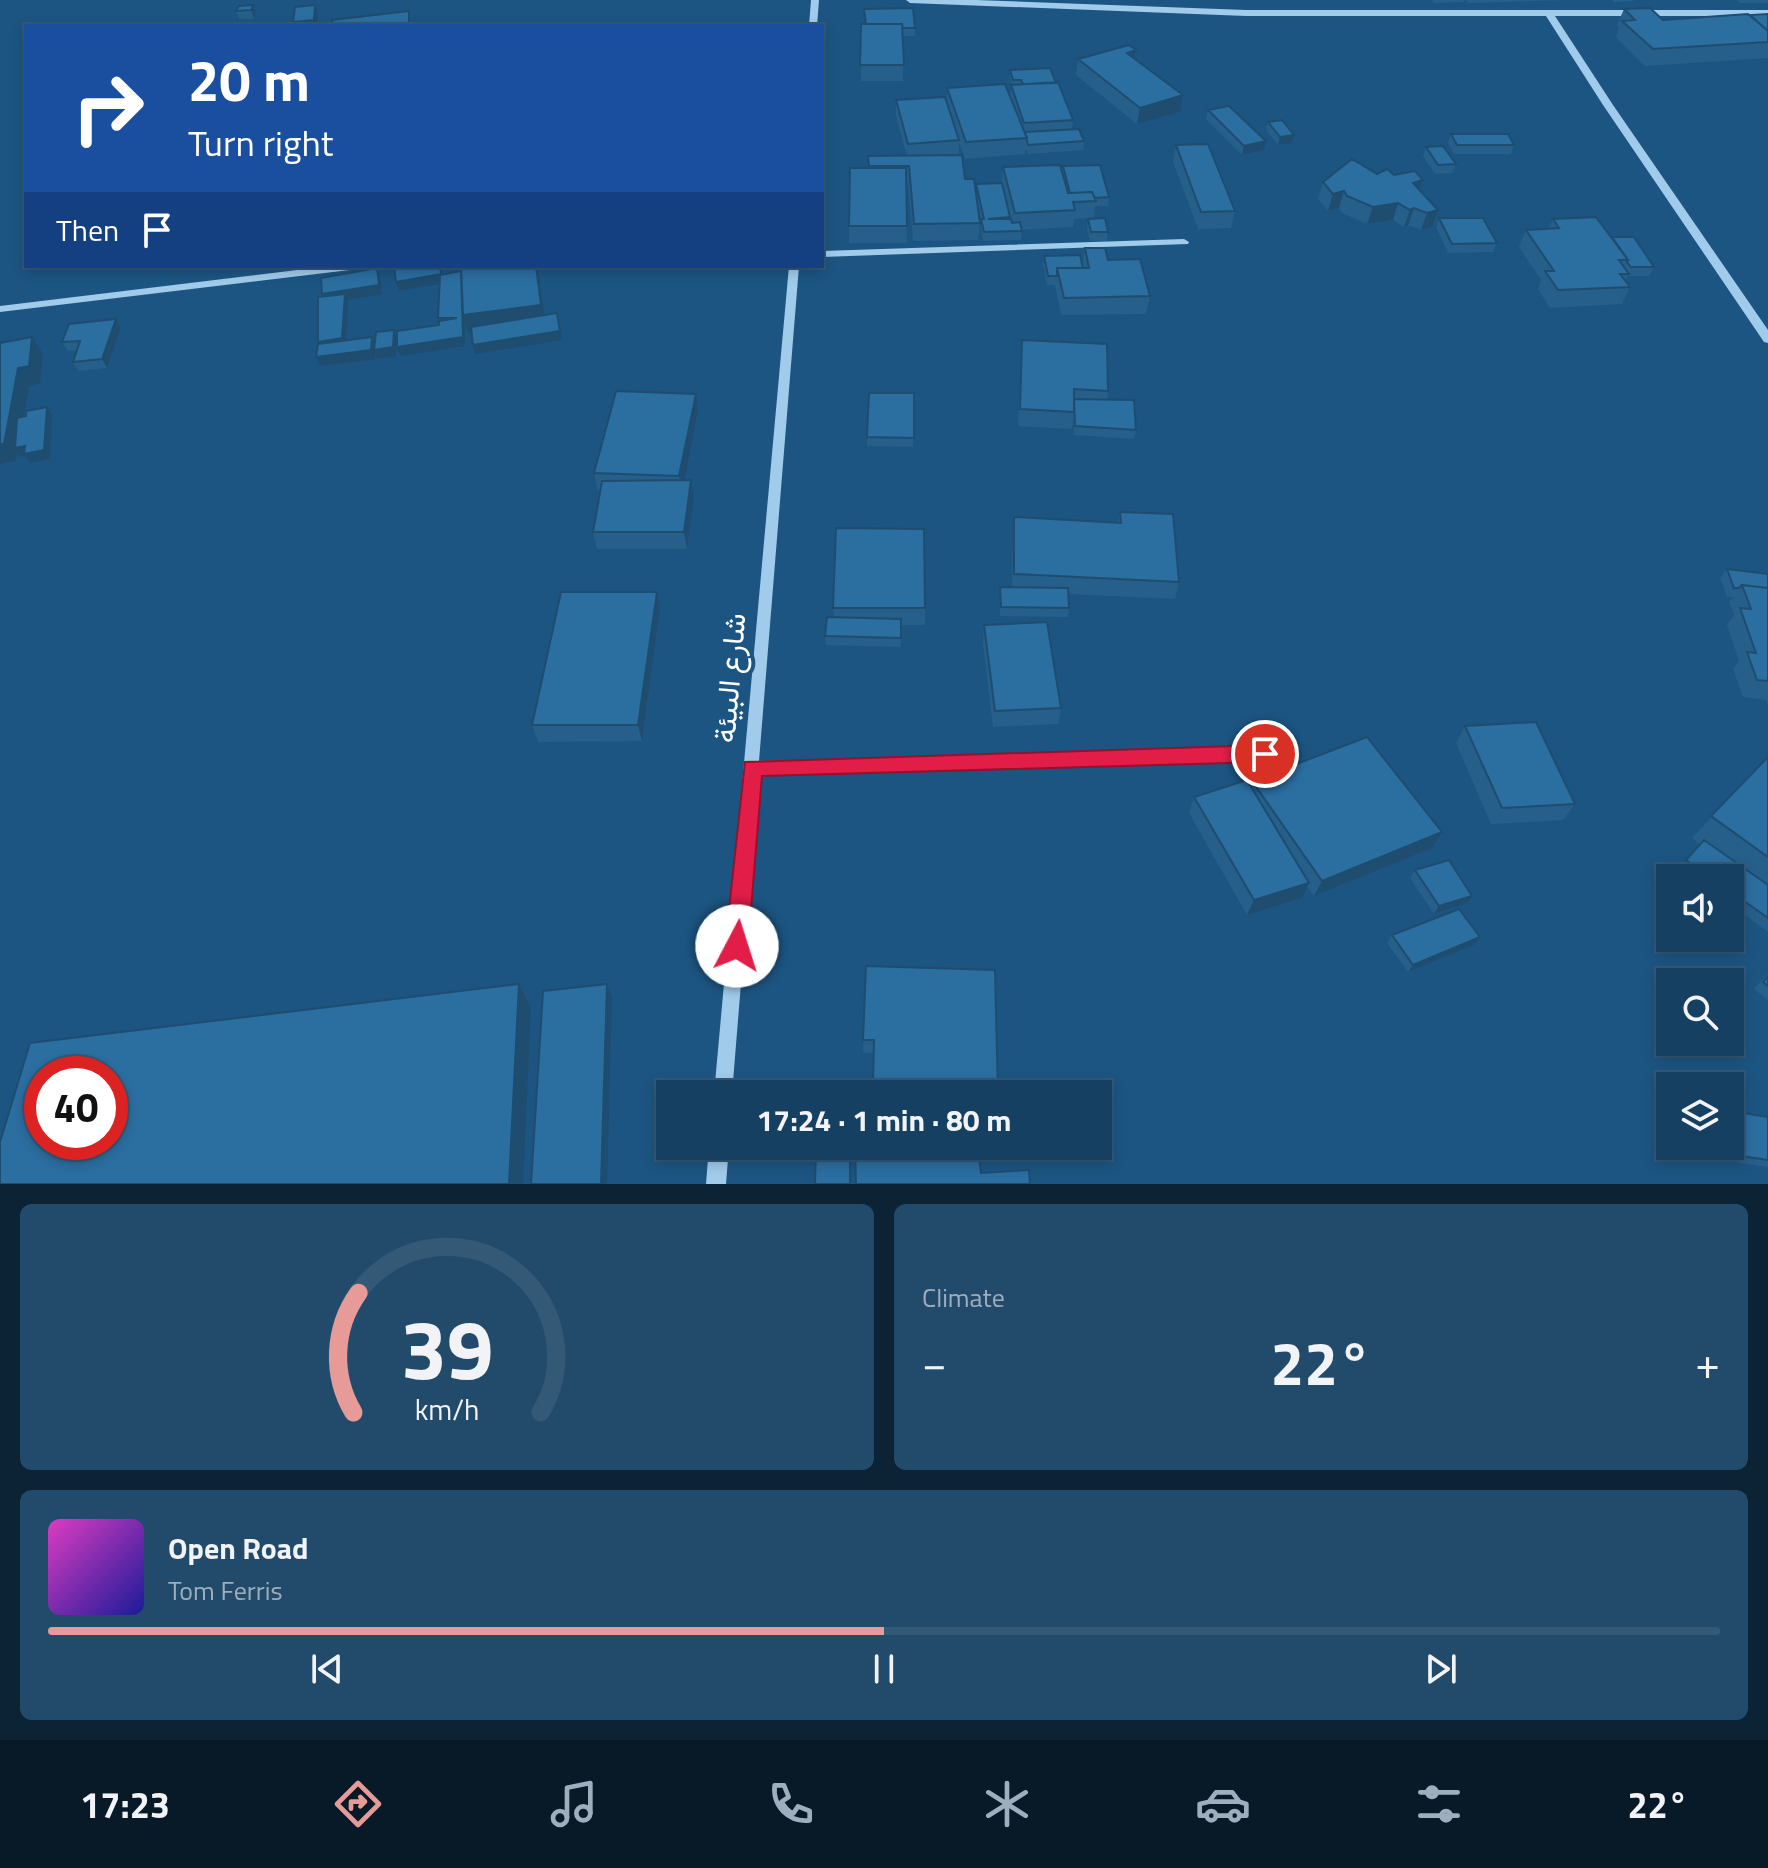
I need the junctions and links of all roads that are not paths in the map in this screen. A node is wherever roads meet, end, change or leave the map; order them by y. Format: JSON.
{"nodes":[{"id":1,"x":815,"y":0,"type":"edge"},
{"id":2,"x":910,"y":0,"type":"edge"},
{"id":3,"x":1240,"y":0,"type":"edge"},
{"id":4,"x":1605,"y":0,"type":"edge"},
{"id":5,"x":1246,"y":13,"type":"junction"},
{"id":6,"x":1549,"y":13,"type":"junction"},
{"id":7,"x":1616,"y":13,"type":"junction"},
{"id":8,"x":1768,"y":13,"type":"edge"},
{"id":9,"x":813,"y":24,"type":"edge"},
{"id":10,"x":1184,"y":242,"type":"dead end"},
{"id":11,"x":824,"y":254,"type":"edge"},
{"id":12,"x":341,"y":268,"type":"edge"},
{"id":13,"x":794,"y":268,"type":"edge"},
{"id":14,"x":0,"y":309,"type":"edge"},
{"id":15,"x":1768,"y":339,"type":"edge"},
{"id":16,"x":1265,"y":754,"type":"dead end"},
{"id":17,"x":752,"y":768,"type":"junction"},
{"id":18,"x":724,"y":1080,"type":"edge"},
{"id":19,"x":718,"y":1160,"type":"edge"},
{"id":20,"x":716,"y":1184,"type":"edge"}],
"edges":[{"from":1,"to":9,"type":"street"},
{"from":2,"to":5,"type":"street"},
{"from":3,"to":5,"type":"street"},
{"from":4,"to":7,"type":"street"},
{"from":5,"to":6,"type":"street"},
{"from":6,"to":7,"type":"street"},
{"from":6,"to":15,"type":"street"},
{"from":7,"to":8,"type":"street"},
{"from":10,"to":11,"type":"street"},
{"from":12,"to":14,"type":"street"},
{"from":13,"to":17,"type":"street","name":"شارع البيئة"},
{"from":16,"to":17,"type":"street"},
{"from":17,"to":18,"type":"street","name":"شارع البيئة"},
{"from":19,"to":20,"type":"street"}]}
